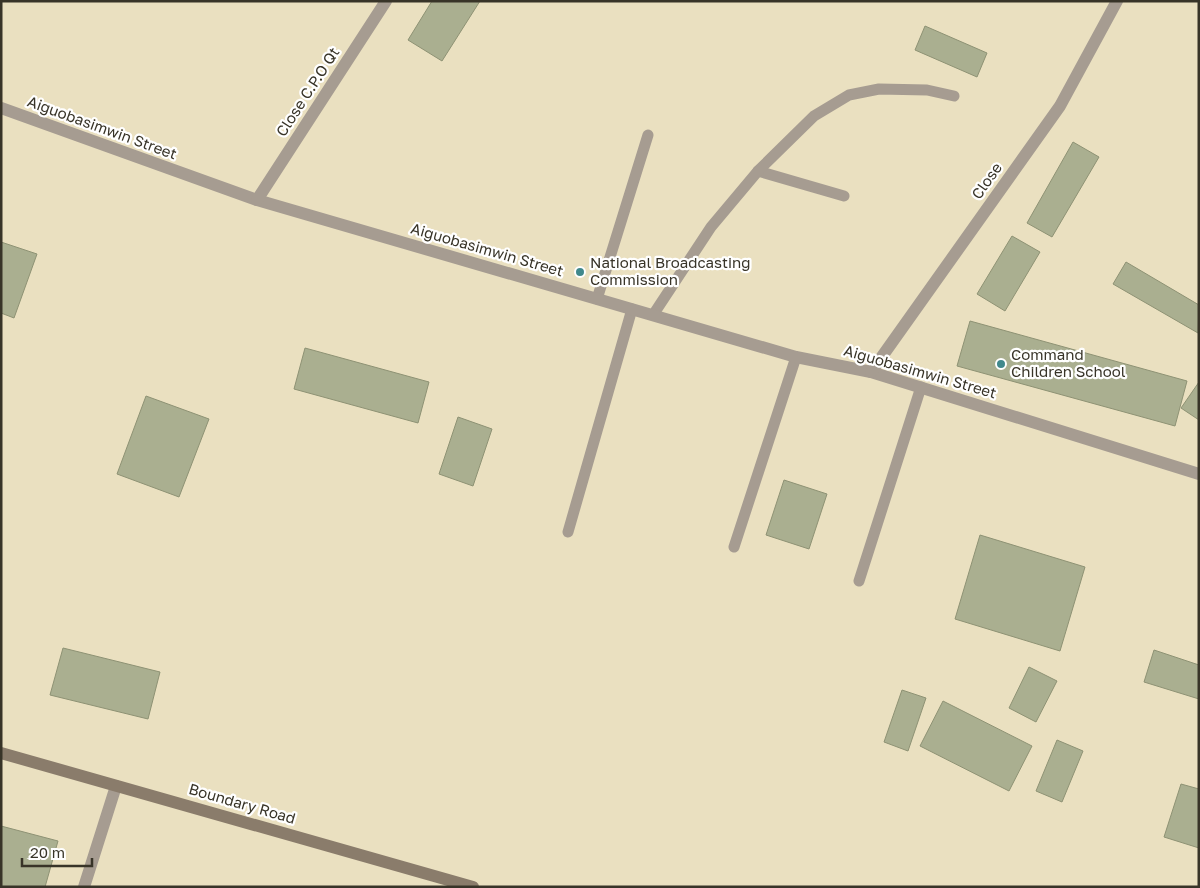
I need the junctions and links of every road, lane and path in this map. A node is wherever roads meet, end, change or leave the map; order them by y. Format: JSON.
{"nodes":[{"id":1,"x":386,"y":1,"type":"edge"},
{"id":2,"x":1117,"y":1,"type":"edge"},
{"id":3,"x":954,"y":96,"type":"dead end"},
{"id":4,"x":1,"y":108,"type":"edge"},
{"id":5,"x":648,"y":135,"type":"dead end"},
{"id":6,"x":758,"y":170,"type":"junction"},
{"id":7,"x":844,"y":196,"type":"dead end"},
{"id":8,"x":257,"y":200,"type":"junction"},
{"id":9,"x":597,"y":299,"type":"junction"},
{"id":10,"x":632,"y":309,"type":"junction"},
{"id":11,"x":654,"y":315,"type":"junction"},
{"id":12,"x":796,"y":357,"type":"junction"},
{"id":13,"x":871,"y":372,"type":"junction"},
{"id":14,"x":921,"y":387,"type":"junction"},
{"id":15,"x":1199,"y":474,"type":"edge"},
{"id":16,"x":568,"y":532,"type":"dead end"},
{"id":17,"x":734,"y":546,"type":"dead end"},
{"id":18,"x":859,"y":581,"type":"dead end"},
{"id":19,"x":1,"y":753,"type":"edge"},
{"id":20,"x":116,"y":786,"type":"junction"},
{"id":21,"x":84,"y":887,"type":"edge"},
{"id":22,"x":473,"y":887,"type":"edge"}],
"edges":[{"from":1,"to":8,"type":"street","name":"Close C.P.O Qt"},
{"from":2,"to":13,"type":"street","name":"Close"},
{"from":3,"to":6,"type":"lane"},
{"from":4,"to":8,"type":"street","name":"Aiguobasimwin Street"},
{"from":5,"to":9,"type":"lane"},
{"from":6,"to":7,"type":"lane"},
{"from":6,"to":11,"type":"lane"},
{"from":8,"to":9,"type":"street","name":"Aiguobasimwin Street"},
{"from":9,"to":10,"type":"street","name":"Aiguobasimwin Street"},
{"from":10,"to":11,"type":"street","name":"Aiguobasimwin Street"},
{"from":10,"to":16,"type":"lane"},
{"from":11,"to":12,"type":"street","name":"Aiguobasimwin Street"},
{"from":12,"to":13,"type":"street","name":"Aiguobasimwin Street"},
{"from":12,"to":17,"type":"lane"},
{"from":13,"to":14,"type":"street","name":"Aiguobasimwin Street"},
{"from":14,"to":15,"type":"street","name":"Aiguobasimwin Street"},
{"from":14,"to":18,"type":"lane"},
{"from":19,"to":20,"type":"street","name":"Boundary Road"},
{"from":20,"to":21,"type":"street"},
{"from":20,"to":22,"type":"street","name":"Boundary Road"}]}
